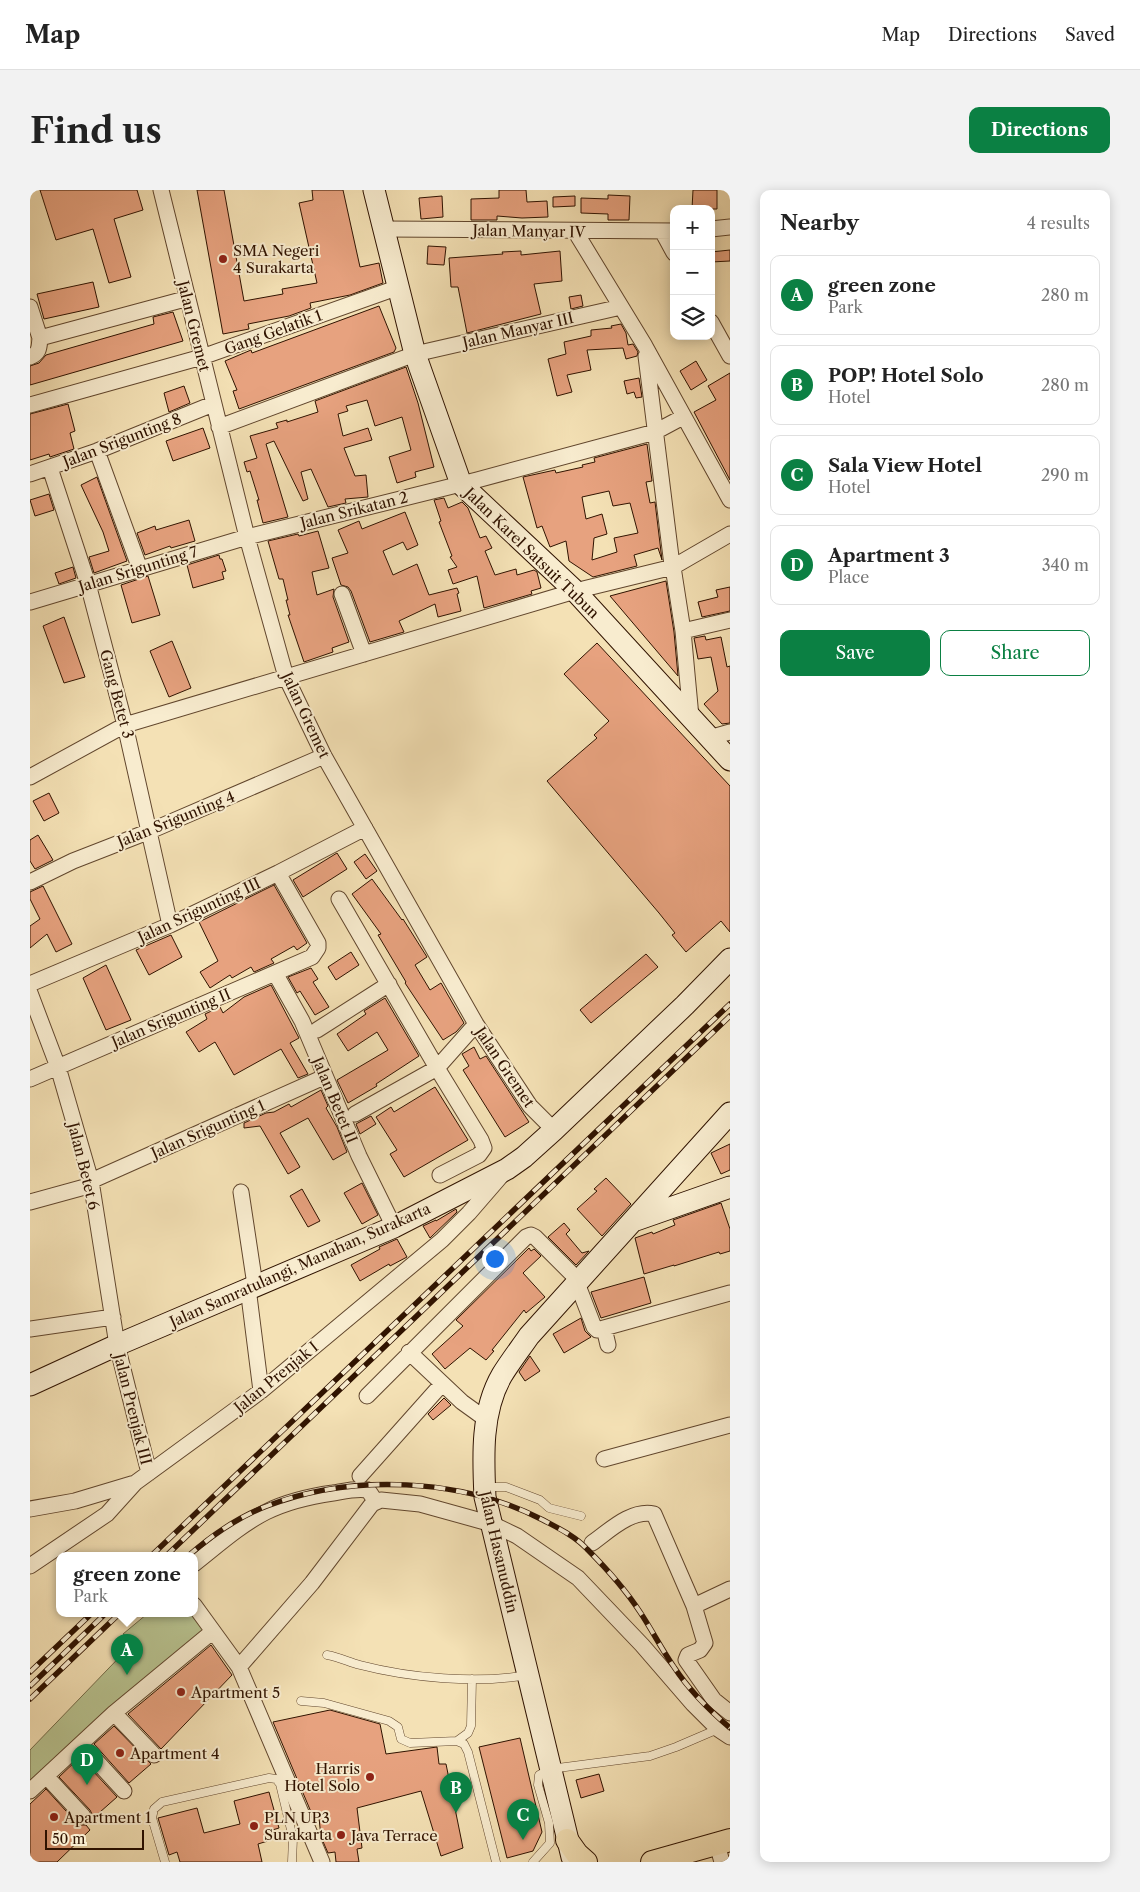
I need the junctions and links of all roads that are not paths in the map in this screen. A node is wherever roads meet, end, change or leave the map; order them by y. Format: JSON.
{"nodes":[{"id":1,"x":161,"y":190,"type":"edge"},
{"id":2,"x":374,"y":190,"type":"edge"},
{"id":3,"x":715,"y":228,"type":"edge"},
{"id":4,"x":730,"y":228,"type":"edge"},
{"id":5,"x":384,"y":229,"type":"junction"},
{"id":6,"x":668,"y":231,"type":"edge"},
{"id":7,"x":578,"y":236,"type":"dead end"},
{"id":8,"x":673,"y":250,"type":"edge"},
{"id":9,"x":399,"y":287,"type":"junction"},
{"id":10,"x":185,"y":299,"type":"dead end"},
{"id":11,"x":30,"y":307,"type":"edge"},
{"id":12,"x":622,"y":307,"type":"junction"},
{"id":13,"x":715,"y":329,"type":"edge"},
{"id":14,"x":40,"y":338,"type":"junction"},
{"id":15,"x":645,"y":346,"type":"junction"},
{"id":16,"x":415,"y":354,"type":"junction"},
{"id":17,"x":30,"y":356,"type":"edge"},
{"id":18,"x":730,"y":356,"type":"edge"},
{"id":19,"x":202,"y":357,"type":"junction"},
{"id":20,"x":214,"y":404,"type":"junction"},
{"id":21,"x":30,"y":405,"type":"edge"},
{"id":22,"x":683,"y":417,"type":"junction"},
{"id":23,"x":219,"y":427,"type":"junction"},
{"id":24,"x":655,"y":432,"type":"junction"},
{"id":25,"x":97,"y":451,"type":"junction"},
{"id":26,"x":50,"y":468,"type":"junction"},
{"id":27,"x":30,"y":474,"type":"edge"},
{"id":28,"x":461,"y":484,"type":"junction"},
{"id":29,"x":730,"y":500,"type":"edge"},
{"id":30,"x":730,"y":534,"type":"edge"},
{"id":31,"x":247,"y":537,"type":"junction"},
{"id":32,"x":672,"y":566,"type":"junction"},
{"id":33,"x":140,"y":569,"type":"junction"},
{"id":34,"x":88,"y":584,"type":"junction"},
{"id":35,"x":575,"y":591,"type":"junction"},
{"id":36,"x":342,"y":594,"type":"dead end"},
{"id":37,"x":30,"y":602,"type":"edge"},
{"id":38,"x":730,"y":620,"type":"edge"},
{"id":39,"x":683,"y":631,"type":"junction"},
{"id":40,"x":364,"y":654,"type":"junction"},
{"id":41,"x":286,"y":677,"type":"junction"},
{"id":42,"x":691,"y":717,"type":"junction"},
{"id":43,"x":125,"y":725,"type":"junction"},
{"id":44,"x":730,"y":732,"type":"edge"},
{"id":45,"x":710,"y":738,"type":"junction"},
{"id":46,"x":324,"y":756,"type":"junction"},
{"id":47,"x":730,"y":760,"type":"edge"},
{"id":48,"x":30,"y":777,"type":"edge"},
{"id":49,"x":365,"y":828,"type":"junction"},
{"id":50,"x":150,"y":831,"type":"junction"},
{"id":51,"x":278,"y":873,"type":"junction"},
{"id":52,"x":30,"y":882,"type":"edge"},
{"id":53,"x":339,"y":899,"type":"dead end"},
{"id":54,"x":170,"y":925,"type":"junction"},
{"id":55,"x":730,"y":959,"type":"edge"},
{"id":56,"x":275,"y":973,"type":"junction"},
{"id":57,"x":30,"y":984,"type":"edge"},
{"id":58,"x":388,"y":984,"type":"junction"},
{"id":59,"x":30,"y":993,"type":"edge"},
{"id":60,"x":476,"y":1024,"type":"junction"},
{"id":61,"x":317,"y":1030,"type":"dead end"},
{"id":62,"x":58,"y":1067,"type":"junction"},
{"id":63,"x":437,"y":1068,"type":"junction"},
{"id":64,"x":324,"y":1077,"type":"junction"},
{"id":65,"x":30,"y":1079,"type":"edge"},
{"id":66,"x":730,"y":1113,"type":"edge"},
{"id":67,"x":355,"y":1114,"type":"dead end"},
{"id":68,"x":554,"y":1130,"type":"junction"},
{"id":69,"x":507,"y":1169,"type":"junction"},
{"id":70,"x":440,"y":1174,"type":"dead end"},
{"id":71,"x":91,"y":1183,"type":"junction"},
{"id":72,"x":730,"y":1187,"type":"edge"},
{"id":73,"x":241,"y":1192,"type":"dead end"},
{"id":74,"x":30,"y":1202,"type":"edge"},
{"id":75,"x":633,"y":1221,"type":"junction"},
{"id":76,"x":394,"y":1227,"type":"junction"},
{"id":77,"x":578,"y":1282,"type":"junction"},
{"id":78,"x":251,"y":1287,"type":"junction"},
{"id":79,"x":730,"y":1293,"type":"edge"},
{"id":80,"x":113,"y":1317,"type":"junction"},
{"id":81,"x":604,"y":1328,"type":"junction"},
{"id":82,"x":30,"y":1329,"type":"edge"},
{"id":83,"x":117,"y":1345,"type":"junction"},
{"id":84,"x":608,"y":1345,"type":"dead end"},
{"id":85,"x":409,"y":1352,"type":"junction"},
{"id":86,"x":442,"y":1384,"type":"junction"},
{"id":87,"x":30,"y":1385,"type":"edge"},
{"id":88,"x":261,"y":1391,"type":"junction"},
{"id":89,"x":367,"y":1396,"type":"dead end"},
{"id":90,"x":487,"y":1420,"type":"junction"},
{"id":91,"x":730,"y":1424,"type":"edge"},
{"id":92,"x":604,"y":1458,"type":"dead end"},
{"id":93,"x":149,"y":1473,"type":"junction"},
{"id":94,"x":360,"y":1476,"type":"dead end"},
{"id":95,"x":135,"y":1483,"type":"junction"},
{"id":96,"x":484,"y":1487,"type":"junction"},
{"id":97,"x":376,"y":1502,"type":"junction"},
{"id":98,"x":30,"y":1510,"type":"edge"},
{"id":99,"x":581,"y":1516,"type":"dead end"},
{"id":100,"x":492,"y":1524,"type":"junction"},
{"id":101,"x":592,"y":1543,"type":"dead end"},
{"id":102,"x":198,"y":1561,"type":"edge"},
{"id":103,"x":30,"y":1566,"type":"edge"},
{"id":104,"x":730,"y":1590,"type":"edge"},
{"id":105,"x":694,"y":1606,"type":"junction"},
{"id":106,"x":198,"y":1611,"type":"edge"},
{"id":107,"x":212,"y":1632,"type":"junction"},
{"id":108,"x":327,"y":1655,"type":"dead end"},
{"id":109,"x":239,"y":1667,"type":"junction"},
{"id":110,"x":527,"y":1675,"type":"junction"},
{"id":111,"x":472,"y":1679,"type":"junction"},
{"id":112,"x":301,"y":1702,"type":"dead end"},
{"id":113,"x":114,"y":1713,"type":"junction"},
{"id":114,"x":730,"y":1714,"type":"edge"},
{"id":115,"x":724,"y":1733,"type":"edge"},
{"id":116,"x":457,"y":1740,"type":"junction"},
{"id":117,"x":81,"y":1744,"type":"junction"},
{"id":118,"x":154,"y":1755,"type":"dead end"},
{"id":119,"x":550,"y":1769,"type":"junction"},
{"id":120,"x":46,"y":1776,"type":"junction"},
{"id":121,"x":30,"y":1791,"type":"edge"},
{"id":122,"x":124,"y":1791,"type":"dead end"},
{"id":123,"x":83,"y":1816,"type":"dead end"},
{"id":124,"x":568,"y":1840,"type":"junction"},
{"id":125,"x":723,"y":1849,"type":"edge"},
{"id":126,"x":164,"y":1862,"type":"edge"},
{"id":127,"x":292,"y":1862,"type":"edge"},
{"id":128,"x":322,"y":1862,"type":"edge"},
{"id":129,"x":496,"y":1862,"type":"edge"},
{"id":130,"x":533,"y":1862,"type":"edge"},
{"id":131,"x":564,"y":1862,"type":"edge"},
{"id":132,"x":574,"y":1862,"type":"edge"},
{"id":133,"x":586,"y":1862,"type":"edge"},
{"id":134,"x":652,"y":1862,"type":"edge"}],
"edges":[{"from":1,"to":19,"type":"street","name":"Jalan Gremet"},
{"from":2,"to":5,"type":"main road","name":"Jalan Karel Satsuit Tubun"},
{"from":3,"to":4,"type":"street"},
{"from":5,"to":6,"type":"street","name":"Jalan Manyar IV"},
{"from":5,"to":9,"type":"main road","name":"Jalan Karel Satsuit Tubun"},
{"from":6,"to":8,"type":"street"},
{"from":7,"to":12,"type":"street"},
{"from":9,"to":16,"type":"main road","name":"Jalan Karel Satsuit Tubun"},
{"from":9,"to":19,"type":"street","name":"Gang Gelatik 1"},
{"from":10,"to":14,"type":"street"},
{"from":11,"to":14,"type":"street"},
{"from":12,"to":15,"type":"street"},
{"from":12,"to":16,"type":"street","name":"Jalan Manyar III"},
{"from":13,"to":18,"type":"street"},
{"from":14,"to":17,"type":"street"},
{"from":15,"to":22,"type":"street"},
{"from":15,"to":24,"type":"street"},
{"from":16,"to":23,"type":"street","name":"Jalan Manyar III"},
{"from":16,"to":28,"type":"main road","name":"Jalan Karel Satsuit Tubun"},
{"from":19,"to":20,"type":"street","name":"Jalan Gremet"},
{"from":19,"to":21,"type":"street","name":"Gang Gelatik 1"},
{"from":20,"to":23,"type":"street","name":"Jalan Gremet"},
{"from":20,"to":25,"type":"street","name":"Jalan Srigunting 8"},
{"from":22,"to":24,"type":"street","name":"Jalan Srikatan 2"},
{"from":22,"to":29,"type":"street"},
{"from":23,"to":31,"type":"street","name":"Jalan Gremet"},
{"from":24,"to":28,"type":"street","name":"Jalan Srikatan 2"},
{"from":24,"to":32,"type":"street"},
{"from":25,"to":26,"type":"street","name":"Jalan Srigunting 8"},
{"from":25,"to":33,"type":"street"},
{"from":26,"to":27,"type":"street","name":"Jalan Srigunting 8"},
{"from":26,"to":34,"type":"street","name":"Gang Betet 3"},
{"from":28,"to":31,"type":"street","name":"Jalan Srikatan 2"},
{"from":28,"to":35,"type":"main road","name":"Jalan Karel Satsuit Tubun"},
{"from":30,"to":32,"type":"street"},
{"from":31,"to":33,"type":"street","name":"Jalan Srigunting 7"},
{"from":31,"to":41,"type":"street","name":"Jalan Gremet"},
{"from":32,"to":35,"type":"street"},
{"from":32,"to":39,"type":"street"},
{"from":33,"to":34,"type":"street","name":"Jalan Srigunting 7"},
{"from":34,"to":37,"type":"street","name":"Jalan Srigunting 7"},
{"from":34,"to":43,"type":"street","name":"Gang Betet 3"},
{"from":35,"to":40,"type":"street"},
{"from":35,"to":42,"type":"main road","name":"Jalan Karel Satsuit Tubun"},
{"from":36,"to":40,"type":"street"},
{"from":38,"to":39,"type":"street"},
{"from":39,"to":42,"type":"street"},
{"from":40,"to":41,"type":"street"},
{"from":41,"to":43,"type":"street"},
{"from":41,"to":46,"type":"street","name":"Jalan Gremet"},
{"from":42,"to":45,"type":"main road","name":"Jalan Karel Satsuit Tubun"},
{"from":43,"to":48,"type":"street"},
{"from":43,"to":50,"type":"street","name":"Gang Betet 3"},
{"from":44,"to":45,"type":"street"},
{"from":45,"to":47,"type":"main road","name":"Jalan Karel Satsuit Tubun"},
{"from":46,"to":49,"type":"street","name":"Jalan Gremet"},
{"from":46,"to":50,"type":"street","name":"Jalan Srigunting 4"},
{"from":49,"to":51,"type":"street","name":"Jalan Srigunting III"},
{"from":49,"to":60,"type":"street","name":"Jalan Gremet"},
{"from":50,"to":52,"type":"street","name":"Jalan Srigunting 4"},
{"from":50,"to":54,"type":"street","name":"Gang Betet 3"},
{"from":51,"to":54,"type":"street","name":"Jalan Srigunting III"},
{"from":51,"to":56,"type":"street","name":"Jalan Srigunting II"},
{"from":53,"to":58,"type":"street"},
{"from":54,"to":57,"type":"street","name":"Jalan Srigunting III"},
{"from":55,"to":68,"type":"main road","name":"Jalan Samratulangi, Manahan, Surakarta"},
{"from":56,"to":62,"type":"street","name":"Jalan Srigunting II"},
{"from":56,"to":64,"type":"street","name":"Jalan Betet II"},
{"from":58,"to":61,"type":"street"},
{"from":58,"to":63,"type":"street"},
{"from":59,"to":62,"type":"street","name":"Jalan Betet 6"},
{"from":60,"to":63,"type":"street"},
{"from":60,"to":68,"type":"street","name":"Jalan Gremet"},
{"from":62,"to":65,"type":"street","name":"Jalan Srigunting II"},
{"from":62,"to":71,"type":"street","name":"Jalan Betet 6"},
{"from":63,"to":67,"type":"street"},
{"from":63,"to":70,"type":"street"},
{"from":64,"to":71,"type":"street","name":"Jalan Srigunting 1"},
{"from":64,"to":76,"type":"street","name":"Jalan Betet II"},
{"from":66,"to":75,"type":"main road","name":"Jalan Hasanuddin"},
{"from":68,"to":69,"type":"main road","name":"Jalan Samratulangi, Manahan, Surakarta"},
{"from":69,"to":76,"type":"main road","name":"Jalan Samratulangi, Manahan, Surakarta"},
{"from":69,"to":88,"type":"street","name":"Jalan Prenjak I"},
{"from":71,"to":74,"type":"street","name":"Jalan Srigunting 1"},
{"from":71,"to":80,"type":"street","name":"Jalan Betet 6"},
{"from":72,"to":75,"type":"main road"},
{"from":73,"to":78,"type":"street"},
{"from":75,"to":77,"type":"main road","name":"Jalan Hasanuddin"},
{"from":76,"to":78,"type":"main road","name":"Jalan Samratulangi, Manahan, Surakarta"},
{"from":77,"to":81,"type":"street"},
{"from":77,"to":85,"type":"street"},
{"from":77,"to":90,"type":"main road","name":"Jalan Hasanuddin"},
{"from":78,"to":83,"type":"main road","name":"Jalan Samratulangi, Manahan, Surakarta"},
{"from":78,"to":88,"type":"street"},
{"from":79,"to":81,"type":"street"},
{"from":80,"to":82,"type":"street"},
{"from":80,"to":83,"type":"street","name":"Jalan Betet 6"},
{"from":81,"to":84,"type":"street"},
{"from":83,"to":87,"type":"main road","name":"Jalan Samratulangi, Manahan, Surakarta"},
{"from":83,"to":93,"type":"street","name":"Jalan Prenjak III"},
{"from":85,"to":86,"type":"street"},
{"from":85,"to":89,"type":"street"},
{"from":86,"to":90,"type":"street"},
{"from":86,"to":94,"type":"street"},
{"from":88,"to":93,"type":"street","name":"Jalan Prenjak I"},
{"from":90,"to":96,"type":"main road","name":"Jalan Hasanuddin"},
{"from":91,"to":92,"type":"street"},
{"from":93,"to":95,"type":"street","name":"Jalan Prenjak I"},
{"from":95,"to":98,"type":"street"},
{"from":95,"to":103,"type":"street","name":"Jalan Prenjak I"},
{"from":96,"to":99,"type":"lane"},
{"from":96,"to":100,"type":"main road","name":"Jalan Hasanuddin"},
{"from":97,"to":100,"type":"street"},
{"from":97,"to":102,"type":"street"},
{"from":97,"to":109,"type":"street"},
{"from":100,"to":110,"type":"main road","name":"Jalan Hasanuddin"},
{"from":100,"to":115,"type":"street"},
{"from":101,"to":105,"type":"street"},
{"from":104,"to":105,"type":"street"},
{"from":105,"to":114,"type":"street"},
{"from":106,"to":107,"type":"street"},
{"from":107,"to":109,"type":"street"},
{"from":107,"to":113,"type":"street"},
{"from":108,"to":111,"type":"lane"},
{"from":109,"to":128,"type":"street"},
{"from":110,"to":111,"type":"lane"},
{"from":110,"to":119,"type":"main road","name":"Jalan Hasanuddin"},
{"from":111,"to":116,"type":"lane"},
{"from":112,"to":116,"type":"lane"},
{"from":113,"to":117,"type":"street"},
{"from":113,"to":118,"type":"street"},
{"from":115,"to":119,"type":"lane"},
{"from":116,"to":129,"type":"lane"},
{"from":117,"to":120,"type":"street"},
{"from":117,"to":122,"type":"street"},
{"from":119,"to":124,"type":"main road","name":"Jalan Hasanuddin"},
{"from":119,"to":130,"type":"lane"},
{"from":120,"to":121,"type":"street"},
{"from":120,"to":123,"type":"street"},
{"from":124,"to":131,"type":"main road"},
{"from":124,"to":132,"type":"main road","name":"Jalan Hasanuddin"},
{"from":124,"to":133,"type":"main road"},
{"from":125,"to":134,"type":"main road"},
{"from":126,"to":127,"type":"lane"}]}
